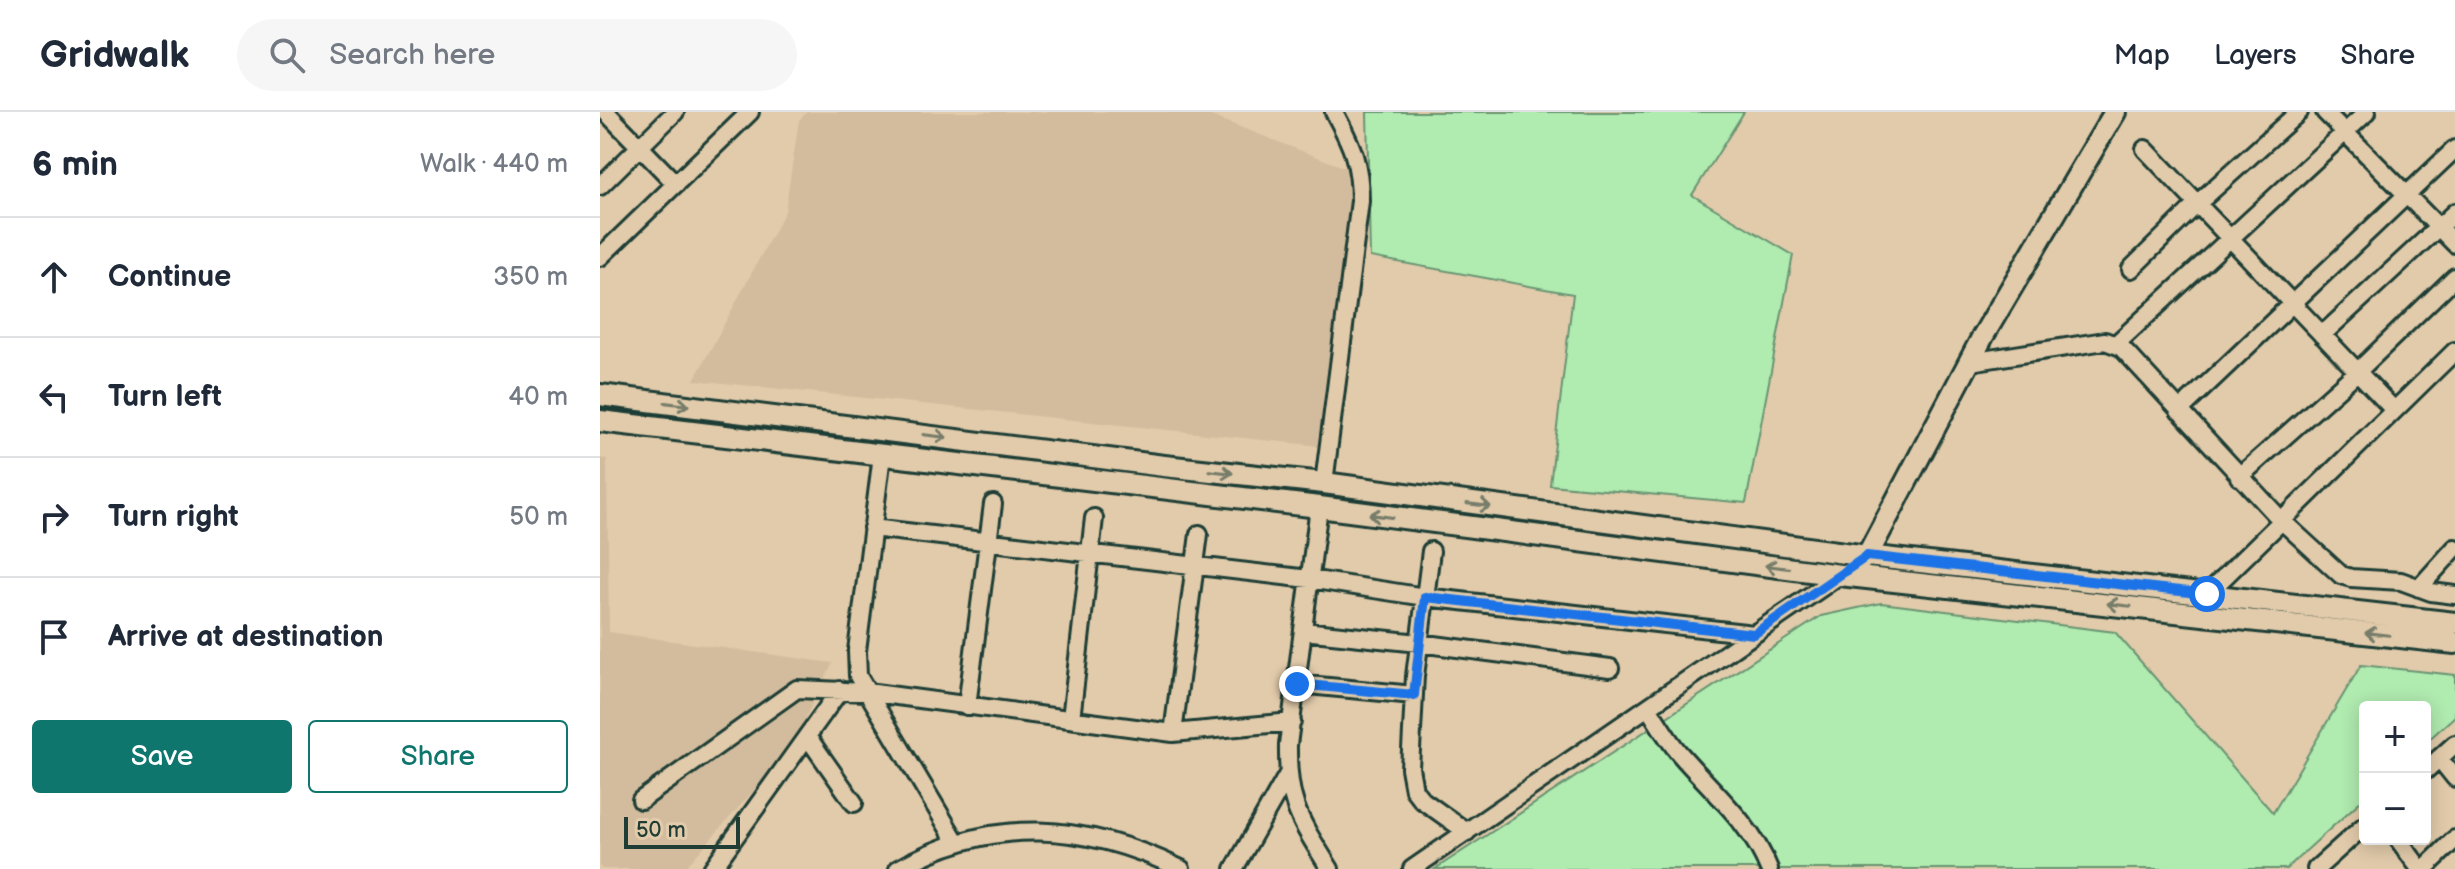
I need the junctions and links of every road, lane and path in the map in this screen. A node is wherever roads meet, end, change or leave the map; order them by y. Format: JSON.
{"nodes":[{"id":1,"x":606,"y":112,"type":"edge"},
{"id":2,"x":675,"y":112,"type":"edge"},
{"id":3,"x":750,"y":112,"type":"edge"},
{"id":4,"x":1334,"y":112,"type":"edge"},
{"id":5,"x":2115,"y":112,"type":"edge"},
{"id":6,"x":2299,"y":112,"type":"edge"},
{"id":7,"x":2325,"y":112,"type":"edge"},
{"id":8,"x":2367,"y":112,"type":"edge"},
{"id":9,"x":2345,"y":133,"type":"junction"},
{"id":10,"x":639,"y":147,"type":"junction"},
{"id":11,"x":2145,"y":149,"type":"dead end"},
{"id":12,"x":2455,"y":149,"type":"edge"},
{"id":13,"x":676,"y":184,"type":"junction"},
{"id":14,"x":600,"y":186,"type":"edge"},
{"id":15,"x":2406,"y":195,"type":"junction"},
{"id":16,"x":2197,"y":204,"type":"junction"},
{"id":17,"x":2455,"y":212,"type":"edge"},
{"id":18,"x":2438,"y":227,"type":"junction"},
{"id":19,"x":2231,"y":239,"type":"junction"},
{"id":20,"x":2455,"y":244,"type":"edge"},
{"id":21,"x":600,"y":257,"type":"edge"},
{"id":22,"x":2131,"y":269,"type":"dead end"},
{"id":23,"x":2455,"y":277,"type":"edge"},
{"id":24,"x":2292,"y":303,"type":"junction"},
{"id":25,"x":2322,"y":335,"type":"junction"},
{"id":26,"x":2116,"y":344,"type":"junction"},
{"id":27,"x":2455,"y":351,"type":"edge"},
{"id":28,"x":1970,"y":362,"type":"junction"},
{"id":29,"x":2357,"y":372,"type":"junction"},
{"id":30,"x":600,"y":395,"type":"edge"},
{"id":31,"x":629,"y":398,"type":"junction"},
{"id":32,"x":2394,"y":410,"type":"junction"},
{"id":33,"x":2179,"y":411,"type":"junction"},
{"id":34,"x":600,"y":421,"type":"edge"},
{"id":35,"x":626,"y":424,"type":"junction"},
{"id":36,"x":882,"y":455,"type":"junction"},
{"id":37,"x":1164,"y":466,"type":"junction"},
{"id":38,"x":2239,"y":477,"type":"junction"},
{"id":39,"x":1324,"y":483,"type":"junction"},
{"id":40,"x":1162,"y":490,"type":"junction"},
{"id":41,"x":993,"y":504,"type":"dead end"},
{"id":42,"x":1319,"y":507,"type":"junction"},
{"id":43,"x":1094,"y":518,"type":"dead end"},
{"id":44,"x":2281,"y":520,"type":"junction"},
{"id":45,"x":872,"y":528,"type":"junction"},
{"id":46,"x":1199,"y":534,"type":"dead end"},
{"id":47,"x":988,"y":543,"type":"junction"},
{"id":48,"x":2455,"y":548,"type":"edge"},
{"id":49,"x":1431,"y":551,"type":"dead end"},
{"id":50,"x":1090,"y":556,"type":"junction"},
{"id":51,"x":1867,"y":556,"type":"junction"},
{"id":52,"x":1195,"y":566,"type":"junction"},
{"id":53,"x":1840,"y":575,"type":"junction"},
{"id":54,"x":1309,"y":579,"type":"junction"},
{"id":55,"x":2419,"y":588,"type":"junction"},
{"id":56,"x":2207,"y":594,"type":"junction"},
{"id":57,"x":2455,"y":595,"type":"edge"},
{"id":58,"x":1425,"y":597,"type":"junction"},
{"id":59,"x":2455,"y":623,"type":"edge"},
{"id":60,"x":1303,"y":631,"type":"junction"},
{"id":61,"x":1754,"y":634,"type":"junction"},
{"id":62,"x":1419,"y":643,"type":"junction"},
{"id":63,"x":2455,"y":643,"type":"edge"},
{"id":64,"x":1610,"y":668,"type":"dead end"},
{"id":65,"x":1297,"y":684,"type":"junction"},
{"id":66,"x":840,"y":690,"type":"junction"},
{"id":67,"x":867,"y":692,"type":"junction"},
{"id":68,"x":1414,"y":695,"type":"junction"},
{"id":69,"x":967,"y":706,"type":"junction"},
{"id":70,"x":1648,"y":707,"type":"junction"},
{"id":71,"x":1071,"y":719,"type":"junction"},
{"id":72,"x":1292,"y":722,"type":"junction"},
{"id":73,"x":1173,"y":733,"type":"junction"},
{"id":74,"x":807,"y":736,"type":"junction"},
{"id":75,"x":2455,"y":744,"type":"edge"},
{"id":76,"x":2439,"y":758,"type":"junction"},
{"id":77,"x":2431,"y":765,"type":"edge"},
{"id":78,"x":1288,"y":774,"type":"junction"},
{"id":79,"x":2455,"y":778,"type":"edge"},
{"id":80,"x":641,"y":800,"type":"dead end"},
{"id":81,"x":854,"y":803,"type":"dead end"},
{"id":82,"x":2359,"y":830,"type":"edge"},
{"id":83,"x":1467,"y":832,"type":"junction"},
{"id":84,"x":2455,"y":839,"type":"edge"},
{"id":85,"x":957,"y":843,"type":"junction"},
{"id":86,"x":2403,"y":845,"type":"edge"},
{"id":87,"x":712,"y":869,"type":"edge"},
{"id":88,"x":898,"y":869,"type":"edge"},
{"id":89,"x":1181,"y":869,"type":"edge"},
{"id":90,"x":1234,"y":869,"type":"edge"},
{"id":91,"x":1330,"y":869,"type":"edge"},
{"id":92,"x":1412,"y":869,"type":"edge"},
{"id":93,"x":1769,"y":869,"type":"edge"},
{"id":94,"x":2316,"y":869,"type":"edge"},
{"id":95,"x":2422,"y":869,"type":"edge"}],
"edges":[{"from":1,"to":10,"type":"street"},
{"from":2,"to":10,"type":"street"},
{"from":3,"to":13,"type":"street"},
{"from":4,"to":39,"type":"street"},
{"from":5,"to":28,"type":"main road"},
{"from":6,"to":16,"type":"street"},
{"from":7,"to":9,"type":"street"},
{"from":8,"to":9,"type":"street"},
{"from":9,"to":15,"type":"street"},
{"from":9,"to":19,"type":"street"},
{"from":10,"to":13,"type":"street"},
{"from":10,"to":14,"type":"street"},
{"from":11,"to":16,"type":"street"},
{"from":12,"to":15,"type":"street"},
{"from":13,"to":21,"type":"street"},
{"from":15,"to":18,"type":"street"},
{"from":15,"to":24,"type":"street"},
{"from":16,"to":19,"type":"street"},
{"from":16,"to":22,"type":"street"},
{"from":17,"to":18,"type":"street"},
{"from":18,"to":20,"type":"street"},
{"from":18,"to":25,"type":"street"},
{"from":19,"to":24,"type":"street"},
{"from":19,"to":26,"type":"street"},
{"from":23,"to":29,"type":"street"},
{"from":24,"to":25,"type":"street"},
{"from":24,"to":33,"type":"street"},
{"from":25,"to":29,"type":"street"},
{"from":26,"to":28,"type":"street"},
{"from":26,"to":33,"type":"street"},
{"from":27,"to":32,"type":"street"},
{"from":28,"to":51,"type":"main road"},
{"from":29,"to":32,"type":"street"},
{"from":29,"to":38,"type":"street"},
{"from":30,"to":31,"type":"main road"},
{"from":31,"to":35,"type":"main road"},
{"from":31,"to":37,"type":"main road","one_way":true},
{"from":32,"to":44,"type":"street"},
{"from":33,"to":38,"type":"street"},
{"from":34,"to":35,"type":"main road"},
{"from":35,"to":36,"type":"main road"},
{"from":36,"to":40,"type":"main road"},
{"from":36,"to":45,"type":"street"},
{"from":37,"to":39,"type":"main road","one_way":true},
{"from":37,"to":40,"type":"main road"},
{"from":38,"to":44,"type":"street"},
{"from":39,"to":51,"type":"main road","one_way":true},
{"from":40,"to":42,"type":"main road"},
{"from":41,"to":47,"type":"street"},
{"from":53,"to":42,"type":"main road","one_way":true},
{"from":42,"to":54,"type":"street"},
{"from":43,"to":50,"type":"street"},
{"from":44,"to":55,"type":"street"},
{"from":44,"to":56,"type":"street"},
{"from":45,"to":47,"type":"street"},
{"from":45,"to":67,"type":"street"},
{"from":46,"to":52,"type":"street"},
{"from":47,"to":50,"type":"street"},
{"from":47,"to":69,"type":"street"},
{"from":48,"to":55,"type":"street"},
{"from":49,"to":58,"type":"street"},
{"from":50,"to":52,"type":"street"},
{"from":50,"to":71,"type":"street"},
{"from":51,"to":53,"type":"main road"},
{"from":51,"to":56,"type":"main road"},
{"from":52,"to":54,"type":"street"},
{"from":52,"to":73,"type":"street"},
{"from":53,"to":61,"type":"street"},
{"from":63,"to":53,"type":"main road","one_way":true},
{"from":54,"to":58,"type":"street"},
{"from":54,"to":60,"type":"street"},
{"from":55,"to":57,"type":"street"},
{"from":56,"to":59,"type":"main road"},
{"from":58,"to":61,"type":"street"},
{"from":58,"to":62,"type":"street"},
{"from":60,"to":62,"type":"street"},
{"from":60,"to":65,"type":"street"},
{"from":61,"to":70,"type":"street"},
{"from":62,"to":64,"type":"street"},
{"from":62,"to":68,"type":"street"},
{"from":65,"to":68,"type":"street"},
{"from":65,"to":72,"type":"street"},
{"from":66,"to":67,"type":"street"},
{"from":66,"to":74,"type":"street"},
{"from":66,"to":80,"type":"street"},
{"from":67,"to":69,"type":"street"},
{"from":67,"to":85,"type":"street"},
{"from":68,"to":83,"type":"street"},
{"from":69,"to":71,"type":"street"},
{"from":70,"to":83,"type":"street"},
{"from":70,"to":93,"type":"street"},
{"from":71,"to":73,"type":"street"},
{"from":72,"to":73,"type":"street"},
{"from":72,"to":78,"type":"street"},
{"from":74,"to":81,"type":"street"},
{"from":74,"to":87,"type":"street"},
{"from":75,"to":76,"type":"street"},
{"from":76,"to":77,"type":"street"},
{"from":76,"to":79,"type":"street"},
{"from":78,"to":90,"type":"street"},
{"from":78,"to":91,"type":"street"},
{"from":82,"to":94,"type":"street"},
{"from":83,"to":92,"type":"street"},
{"from":84,"to":95,"type":"street"},
{"from":85,"to":88,"type":"street"},
{"from":85,"to":89,"type":"street"},
{"from":86,"to":95,"type":"street"}]}
